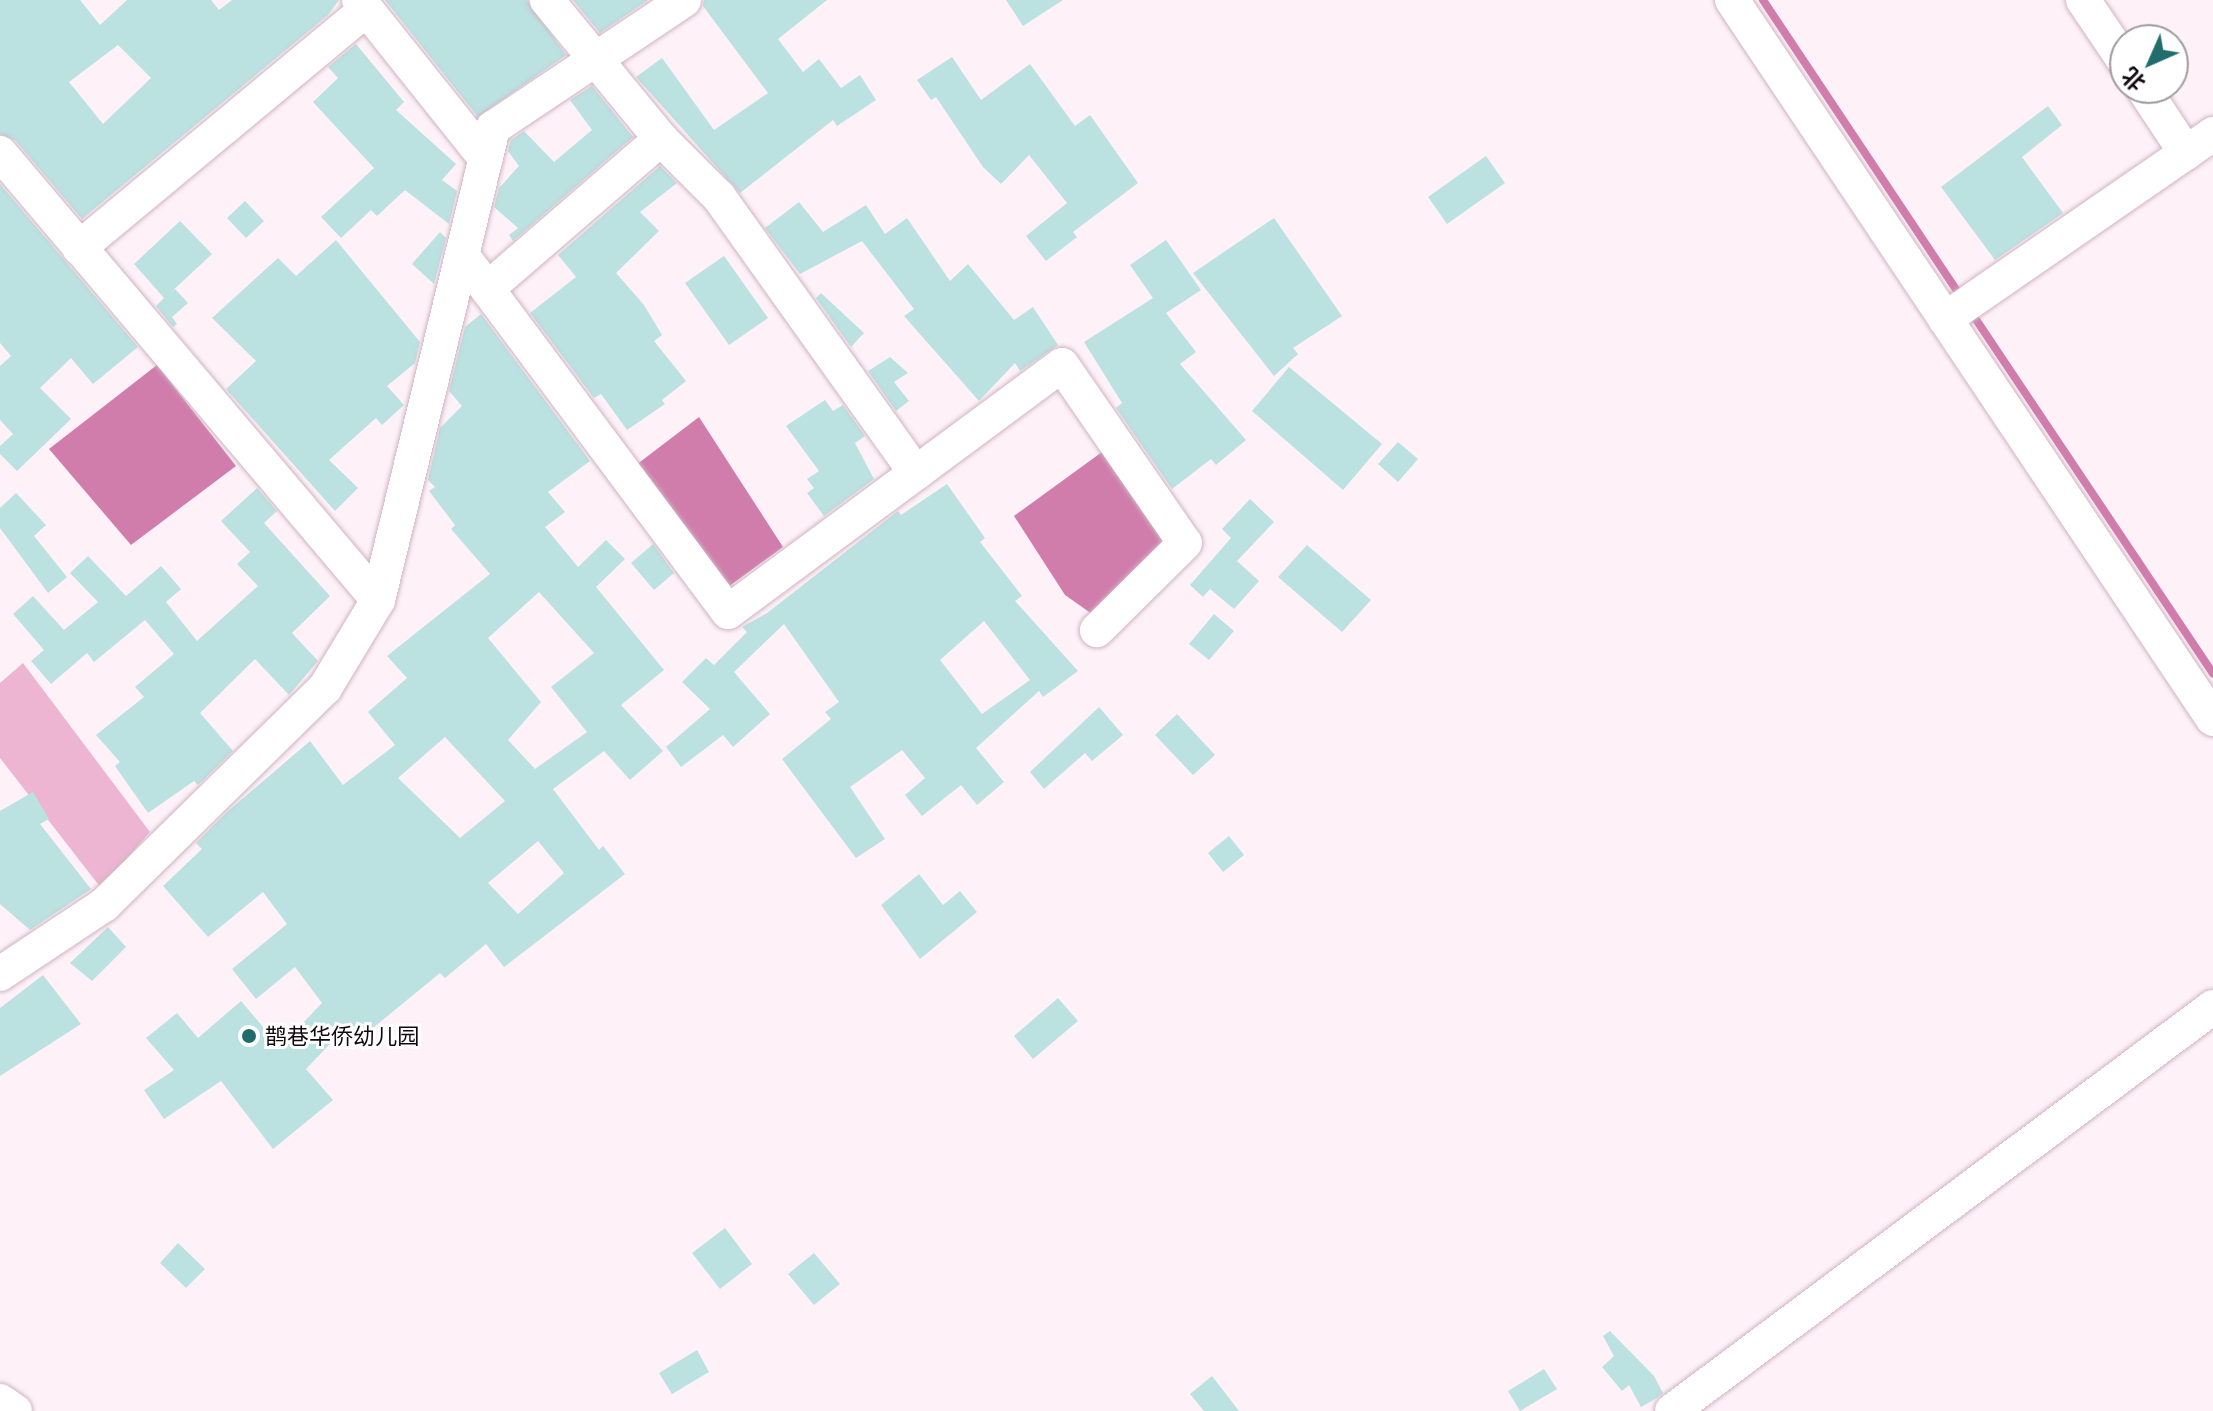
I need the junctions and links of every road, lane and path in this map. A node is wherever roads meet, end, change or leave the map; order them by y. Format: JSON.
{"nodes":[{"id":1,"x":547,"y":0,"type":"edge"},
{"id":2,"x":684,"y":0,"type":"edge"},
{"id":3,"x":1732,"y":0,"type":"edge"},
{"id":4,"x":2083,"y":0,"type":"edge"},
{"id":5,"x":363,"y":5,"type":"edge"},
{"id":6,"x":2109,"y":38,"type":"edge"},
{"id":7,"x":595,"y":60,"type":"junction"},
{"id":8,"x":2160,"y":104,"type":"edge"},
{"id":9,"x":661,"y":139,"type":"junction"},
{"id":10,"x":2200,"y":143,"type":"edge"},
{"id":11,"x":0,"y":153,"type":"edge"},
{"id":12,"x":486,"y":159,"type":"junction"},
{"id":13,"x":79,"y":248,"type":"junction"},
{"id":14,"x":462,"y":255,"type":"junction"},
{"id":15,"x":487,"y":289,"type":"junction"},
{"id":16,"x":1959,"y":309,"type":"junction"},
{"id":17,"x":916,"y":473,"type":"junction"},
{"id":18,"x":378,"y":600,"type":"junction"},
{"id":19,"x":1097,"y":630,"type":"dead end"},
{"id":20,"x":2213,"y":719,"type":"edge"},
{"id":21,"x":0,"y":974,"type":"edge"},
{"id":22,"x":2213,"y":1007,"type":"edge"},
{"id":23,"x":0,"y":1401,"type":"edge"},
{"id":24,"x":14,"y":1411,"type":"edge"},
{"id":25,"x":1672,"y":1411,"type":"edge"}],
"edges":[{"from":1,"to":7,"type":"street"},
{"from":2,"to":7,"type":"street"},
{"from":3,"to":16,"type":"street"},
{"from":4,"to":6,"type":"street"},
{"from":5,"to":12,"type":"street"},
{"from":5,"to":13,"type":"street"},
{"from":7,"to":9,"type":"street"},
{"from":7,"to":12,"type":"street"},
{"from":8,"to":10,"type":"street"},
{"from":9,"to":15,"type":"street"},
{"from":9,"to":17,"type":"street"},
{"from":10,"to":16,"type":"street"},
{"from":11,"to":13,"type":"street"},
{"from":12,"to":14,"type":"street"},
{"from":13,"to":18,"type":"street"},
{"from":14,"to":15,"type":"street"},
{"from":14,"to":18,"type":"street"},
{"from":15,"to":17,"type":"street"},
{"from":16,"to":20,"type":"street"},
{"from":17,"to":19,"type":"street"},
{"from":18,"to":21,"type":"street"},
{"from":22,"to":25,"type":"street"},
{"from":23,"to":24,"type":"street"}]}
